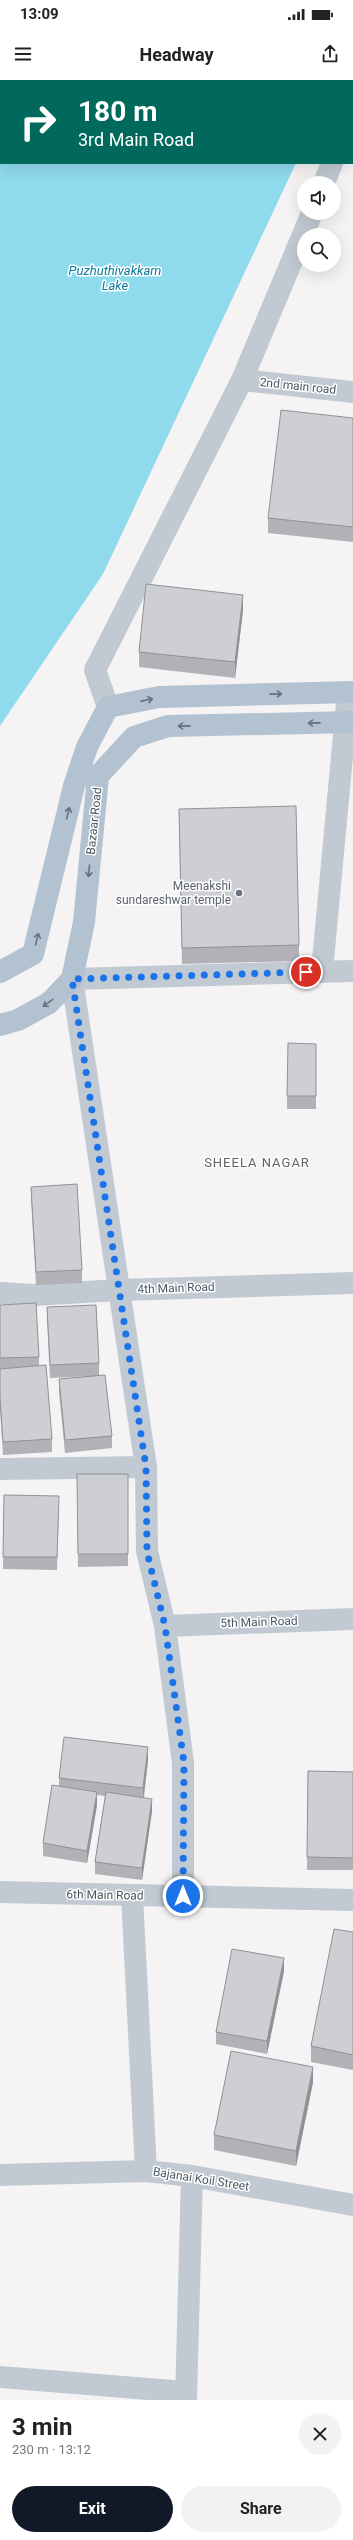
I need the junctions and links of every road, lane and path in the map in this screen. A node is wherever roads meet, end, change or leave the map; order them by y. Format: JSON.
{"nodes":[{"id":1,"x":332,"y":164,"type":"edge"},
{"id":2,"x":327,"y":176,"type":"edge"},
{"id":3,"x":309,"y":220,"type":"edge"},
{"id":4,"x":242,"y":380,"type":"junction"},
{"id":5,"x":353,"y":392,"type":"edge"},
{"id":6,"x":351,"y":692,"type":"edge"},
{"id":7,"x":108,"y":707,"type":"junction"},
{"id":8,"x":350,"y":722,"type":"edge"},
{"id":9,"x":322,"y":971,"type":"junction"},
{"id":10,"x":353,"y":971,"type":"edge"},
{"id":11,"x":0,"y":972,"type":"edge"},
{"id":12,"x":72,"y":979,"type":"junction"},
{"id":13,"x":0,"y":1025,"type":"edge"},
{"id":14,"x":353,"y":1283,"type":"edge"},
{"id":15,"x":120,"y":1290,"type":"junction"},
{"id":16,"x":0,"y":1293,"type":"edge"},
{"id":17,"x":146,"y":1467,"type":"junction"},
{"id":18,"x":0,"y":1468,"type":"edge"},
{"id":19,"x":353,"y":1619,"type":"edge"},
{"id":20,"x":165,"y":1626,"type":"junction"},
{"id":21,"x":0,"y":1892,"type":"edge"},
{"id":22,"x":132,"y":1895,"type":"junction"},
{"id":23,"x":183,"y":1896,"type":"junction"},
{"id":24,"x":353,"y":1900,"type":"edge"},
{"id":25,"x":146,"y":2171,"type":"junction"},
{"id":26,"x":0,"y":2175,"type":"edge"},
{"id":27,"x":192,"y":2176,"type":"junction"},
{"id":28,"x":353,"y":2205,"type":"edge"},
{"id":29,"x":0,"y":2377,"type":"edge"},
{"id":30,"x":186,"y":2396,"type":"edge"}],
"edges":[{"from":1,"to":2,"type":"street"},
{"from":3,"to":4,"type":"street"},
{"from":4,"to":5,"type":"street","name":"2nd main road"},
{"from":4,"to":7,"type":"street"},
{"from":7,"to":6,"type":"main road","one_way":true},
{"from":6,"to":8,"type":"street"},
{"from":11,"to":7,"type":"main road","name":"Bazaar Road","one_way":true},
{"from":8,"to":9,"type":"street"},
{"from":8,"to":12,"type":"main road","name":"Bazaar Road","one_way":true},
{"from":9,"to":10,"type":"street"},
{"from":9,"to":12,"type":"street"},
{"from":12,"to":13,"type":"main road","one_way":true},
{"from":12,"to":15,"type":"street"},
{"from":14,"to":15,"type":"street","name":"4th Main Road"},
{"from":15,"to":16,"type":"street","name":"4th Main Road"},
{"from":15,"to":17,"type":"street"},
{"from":17,"to":18,"type":"street"},
{"from":17,"to":20,"type":"street"},
{"from":19,"to":20,"type":"street","name":"5th Main Road"},
{"from":20,"to":23,"type":"street"},
{"from":21,"to":22,"type":"street","name":"6th Main Road"},
{"from":22,"to":23,"type":"street","name":"6th Main Road"},
{"from":22,"to":25,"type":"street"},
{"from":23,"to":24,"type":"street","name":"6th Main Road"},
{"from":25,"to":26,"type":"street","name":"Bajanai Koil Street"},
{"from":25,"to":27,"type":"street","name":"Bajanai Koil Street"},
{"from":27,"to":28,"type":"street","name":"Bajanai Koil Street"},
{"from":27,"to":30,"type":"street"},
{"from":29,"to":30,"type":"street"}]}
